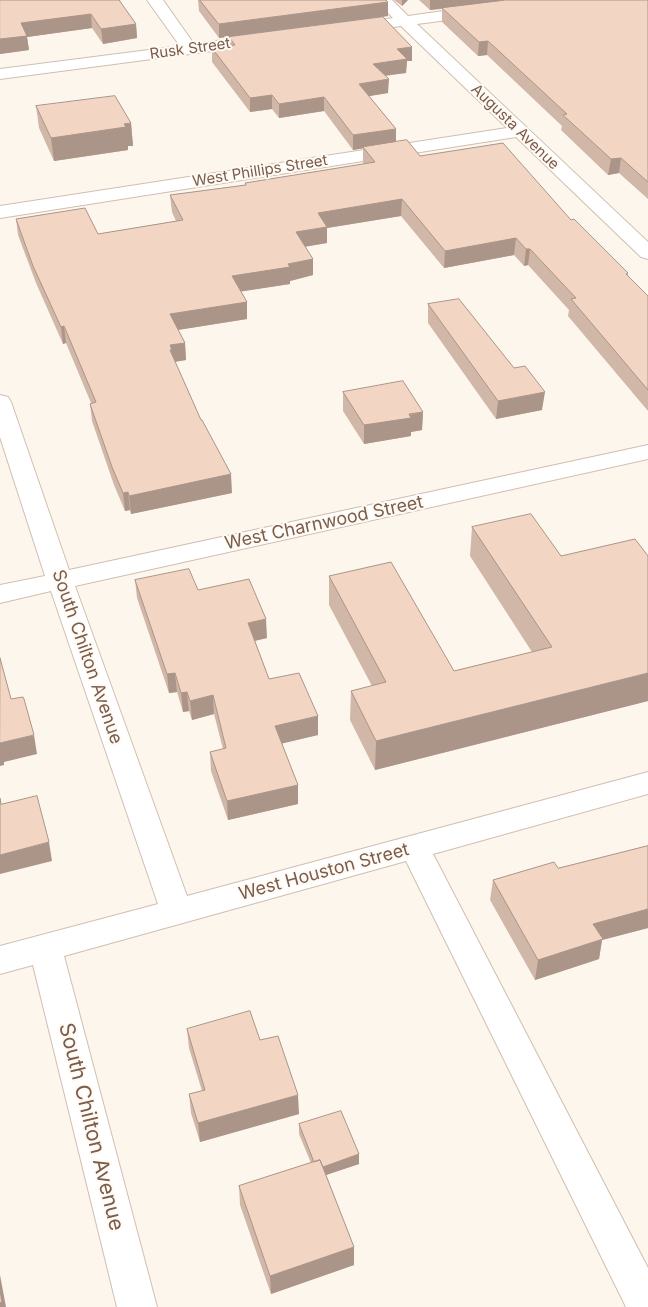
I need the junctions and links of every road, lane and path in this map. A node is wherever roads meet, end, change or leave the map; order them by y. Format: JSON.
{"nodes":[{"id":1,"x":155,"y":0,"type":"edge"},
{"id":2,"x":383,"y":0,"type":"edge"},
{"id":3,"x":491,"y":9,"type":"edge"},
{"id":4,"x":404,"y":21,"type":"junction"},
{"id":5,"x":336,"y":30,"type":"edge"},
{"id":6,"x":278,"y":37,"type":"edge"},
{"id":7,"x":190,"y":49,"type":"junction"},
{"id":8,"x":0,"y":74,"type":"edge"},
{"id":9,"x":520,"y":131,"type":"junction"},
{"id":10,"x":0,"y":212,"type":"edge"},
{"id":11,"x":648,"y":254,"type":"edge"},
{"id":12,"x":0,"y":402,"type":"edge"},
{"id":13,"x":648,"y":452,"type":"edge"},
{"id":14,"x":60,"y":581,"type":"junction"},
{"id":15,"x":0,"y":594,"type":"edge"},
{"id":16,"x":648,"y":783,"type":"edge"},
{"id":17,"x":414,"y":847,"type":"junction"},
{"id":18,"x":177,"y":912,"type":"junction"},
{"id":19,"x":44,"y":947,"type":"junction"},
{"id":20,"x":0,"y":960,"type":"edge"},
{"id":21,"x":137,"y":1307,"type":"edge"},
{"id":22,"x":647,"y":1307,"type":"edge"}],
"edges":[{"from":1,"to":7,"type":"street"},
{"from":2,"to":4,"type":"street","name":"Augusta Avenue"},
{"from":3,"to":4,"type":"street"},
{"from":4,"to":5,"type":"street"},
{"from":4,"to":9,"type":"street","name":"Augusta Avenue"},
{"from":6,"to":7,"type":"street","name":"Rusk Street"},
{"from":7,"to":8,"type":"street","name":"Rusk Street"},
{"from":9,"to":10,"type":"street","name":"West Phillips Street"},
{"from":9,"to":11,"type":"street","name":"Augusta Avenue"},
{"from":12,"to":14,"type":"street","name":"South Chilton Avenue"},
{"from":13,"to":14,"type":"street","name":"West Charnwood Street"},
{"from":14,"to":15,"type":"street","name":"West Charnwood Street"},
{"from":14,"to":18,"type":"street","name":"South Chilton Avenue"},
{"from":16,"to":17,"type":"street","name":"West Houston Street"},
{"from":17,"to":18,"type":"street","name":"West Houston Street"},
{"from":17,"to":22,"type":"street"},
{"from":18,"to":19,"type":"street","name":"West Houston Street"},
{"from":19,"to":20,"type":"street","name":"West Houston Street"},
{"from":19,"to":21,"type":"street","name":"South Chilton Avenue"}]}
